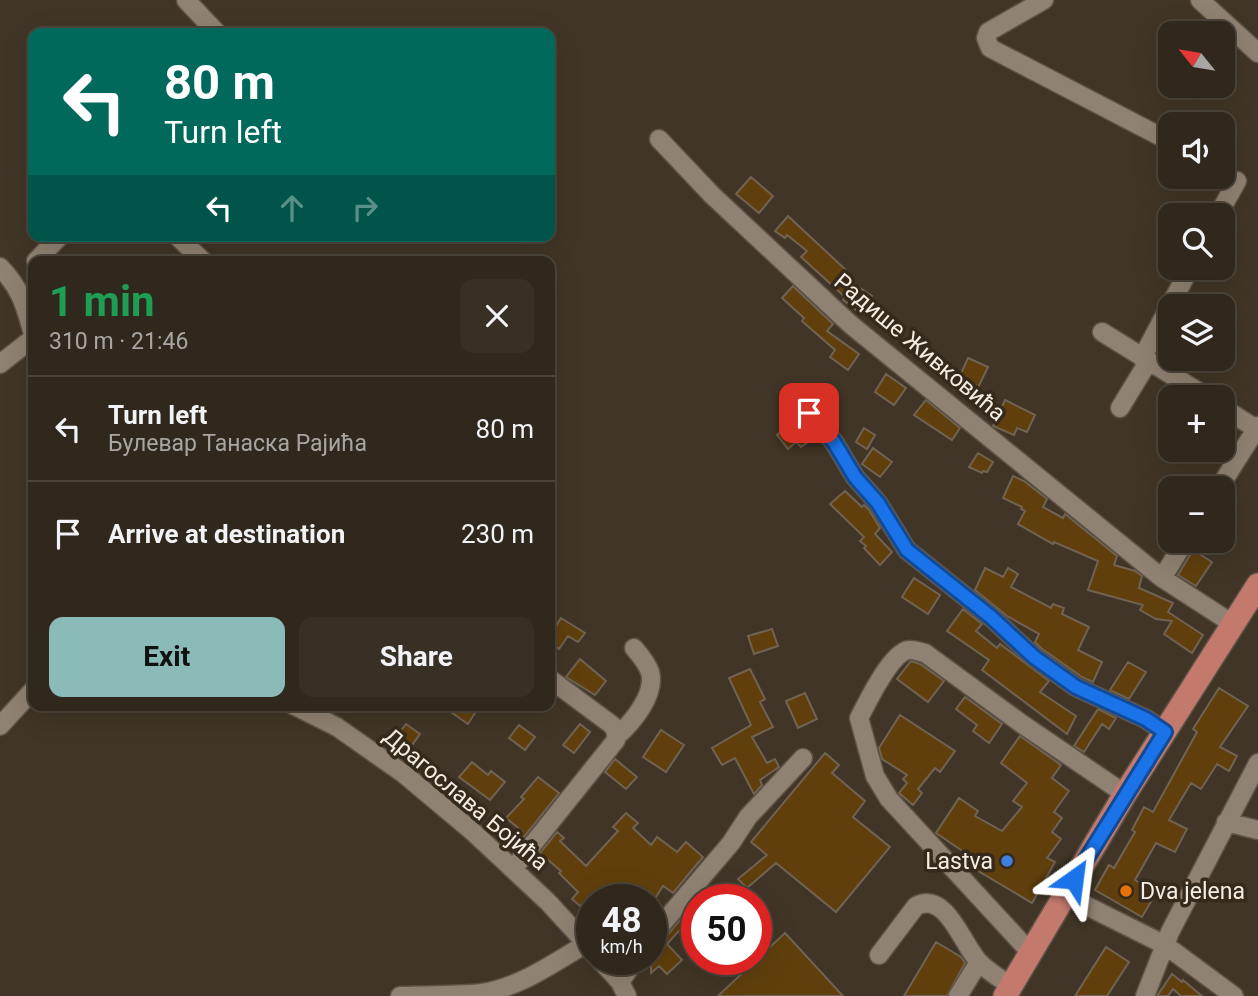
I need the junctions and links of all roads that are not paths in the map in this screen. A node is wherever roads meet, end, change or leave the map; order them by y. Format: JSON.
{"nodes":[{"id":1,"x":186,"y":0,"type":"edge"},
{"id":2,"x":1044,"y":0,"type":"edge"},
{"id":3,"x":1200,"y":0,"type":"edge"},
{"id":4,"x":212,"y":28,"type":"edge"},
{"id":5,"x":1258,"y":53,"type":"edge"},
{"id":6,"x":1158,"y":135,"type":"edge"},
{"id":7,"x":659,"y":139,"type":"dead end"},
{"id":8,"x":1237,"y":181,"type":"dead end"},
{"id":9,"x":1225,"y":203,"type":"edge"},
{"id":10,"x":54,"y":242,"type":"edge"},
{"id":11,"x":183,"y":242,"type":"edge"},
{"id":12,"x":41,"y":256,"type":"edge"},
{"id":13,"x":197,"y":256,"type":"edge"},
{"id":14,"x":28,"y":265,"type":"edge"},
{"id":15,"x":5,"y":276,"type":"edge"},
{"id":16,"x":1184,"y":280,"type":"edge"},
{"id":17,"x":28,"y":317,"type":"edge"},
{"id":18,"x":1102,"y":332,"type":"dead end"},
{"id":19,"x":28,"y":340,"type":"edge"},
{"id":20,"x":1145,"y":360,"type":"junction"},
{"id":21,"x":0,"y":364,"type":"edge"},
{"id":22,"x":1187,"y":385,"type":"edge"},
{"id":23,"x":1120,"y":408,"type":"dead end"},
{"id":24,"x":809,"y":413,"type":"dead end"},
{"id":25,"x":1235,"y":415,"type":"edge"},
{"id":26,"x":1257,"y":429,"type":"edge"},
{"id":27,"x":1227,"y":476,"type":"edge"},
{"id":28,"x":1178,"y":553,"type":"edge"},
{"id":29,"x":1162,"y":578,"type":"junction"},
{"id":30,"x":1258,"y":585,"type":"edge"},
{"id":31,"x":1233,"y":624,"type":"junction"},
{"id":32,"x":634,"y":648,"type":"dead end"},
{"id":33,"x":555,"y":683,"type":"edge"},
{"id":34,"x":28,"y":695,"type":"edge"},
{"id":35,"x":305,"y":711,"type":"edge"},
{"id":36,"x":0,"y":726,"type":"edge"},
{"id":37,"x":1165,"y":732,"type":"junction"},
{"id":38,"x":617,"y":736,"type":"junction"},
{"id":39,"x":803,"y":758,"type":"dead end"},
{"id":40,"x":1258,"y":763,"type":"edge"},
{"id":41,"x":1125,"y":794,"type":"junction"},
{"id":42,"x":1226,"y":822,"type":"junction"},
{"id":43,"x":1258,"y":831,"type":"edge"},
{"id":44,"x":513,"y":869,"type":"junction"},
{"id":45,"x":1065,"y":895,"type":"junction"},
{"id":46,"x":667,"y":918,"type":"edge"},
{"id":47,"x":576,"y":933,"type":"edge"},
{"id":48,"x":1165,"y":945,"type":"junction"},
{"id":49,"x":1030,"y":951,"type":"junction"},
{"id":50,"x":576,"y":954,"type":"edge"},
{"id":51,"x":879,"y":954,"type":"dead end"},
{"id":52,"x":979,"y":962,"type":"junction"},
{"id":53,"x":612,"y":975,"type":"edge"},
{"id":54,"x":623,"y":989,"type":"edge"},
{"id":55,"x":1008,"y":991,"type":"edge"},
{"id":56,"x":400,"y":996,"type":"edge"},
{"id":57,"x":958,"y":996,"type":"edge"},
{"id":58,"x":1145,"y":996,"type":"edge"},
{"id":59,"x":1234,"y":996,"type":"edge"}],
"edges":[{"from":1,"to":4,"type":"street"},
{"from":2,"to":6,"type":"street"},
{"from":3,"to":5,"type":"street"},
{"from":7,"to":29,"type":"street","name":"Радише Живковића"},
{"from":8,"to":9,"type":"street"},
{"from":10,"to":12,"type":"street"},
{"from":11,"to":13,"type":"street"},
{"from":14,"to":15,"type":"street"},
{"from":15,"to":17,"type":"street"},
{"from":16,"to":20,"type":"street"},
{"from":18,"to":20,"type":"street"},
{"from":19,"to":21,"type":"street"},
{"from":20,"to":22,"type":"street"},
{"from":20,"to":23,"type":"street"},
{"from":24,"to":37,"type":"street"},
{"from":25,"to":26,"type":"street"},
{"from":26,"to":27,"type":"street"},
{"from":28,"to":29,"type":"street"},
{"from":29,"to":31,"type":"street","name":"Радише Живковића"},
{"from":30,"to":31,"type":"main road"},
{"from":31,"to":37,"type":"main road"},
{"from":32,"to":38,"type":"street"},
{"from":33,"to":38,"type":"street"},
{"from":34,"to":36,"type":"street"},
{"from":35,"to":44,"type":"street","name":"Драгослава Бојића"},
{"from":37,"to":41,"type":"main road"},
{"from":38,"to":44,"type":"street"},
{"from":39,"to":46,"type":"street"},
{"from":40,"to":42,"type":"street"},
{"from":41,"to":45,"type":"main road"},
{"from":41,"to":49,"type":"street"},
{"from":42,"to":43,"type":"street"},
{"from":42,"to":48,"type":"street"},
{"from":44,"to":47,"type":"street","name":"Драгослава Бојића"},
{"from":45,"to":48,"type":"street"},
{"from":45,"to":49,"type":"main road"},
{"from":48,"to":58,"type":"street"},
{"from":48,"to":59,"type":"street"},
{"from":49,"to":55,"type":"main road"},
{"from":50,"to":56,"type":"street"},
{"from":51,"to":52,"type":"street"},
{"from":52,"to":55,"type":"street"},
{"from":52,"to":57,"type":"street"},
{"from":53,"to":54,"type":"street"}]}
